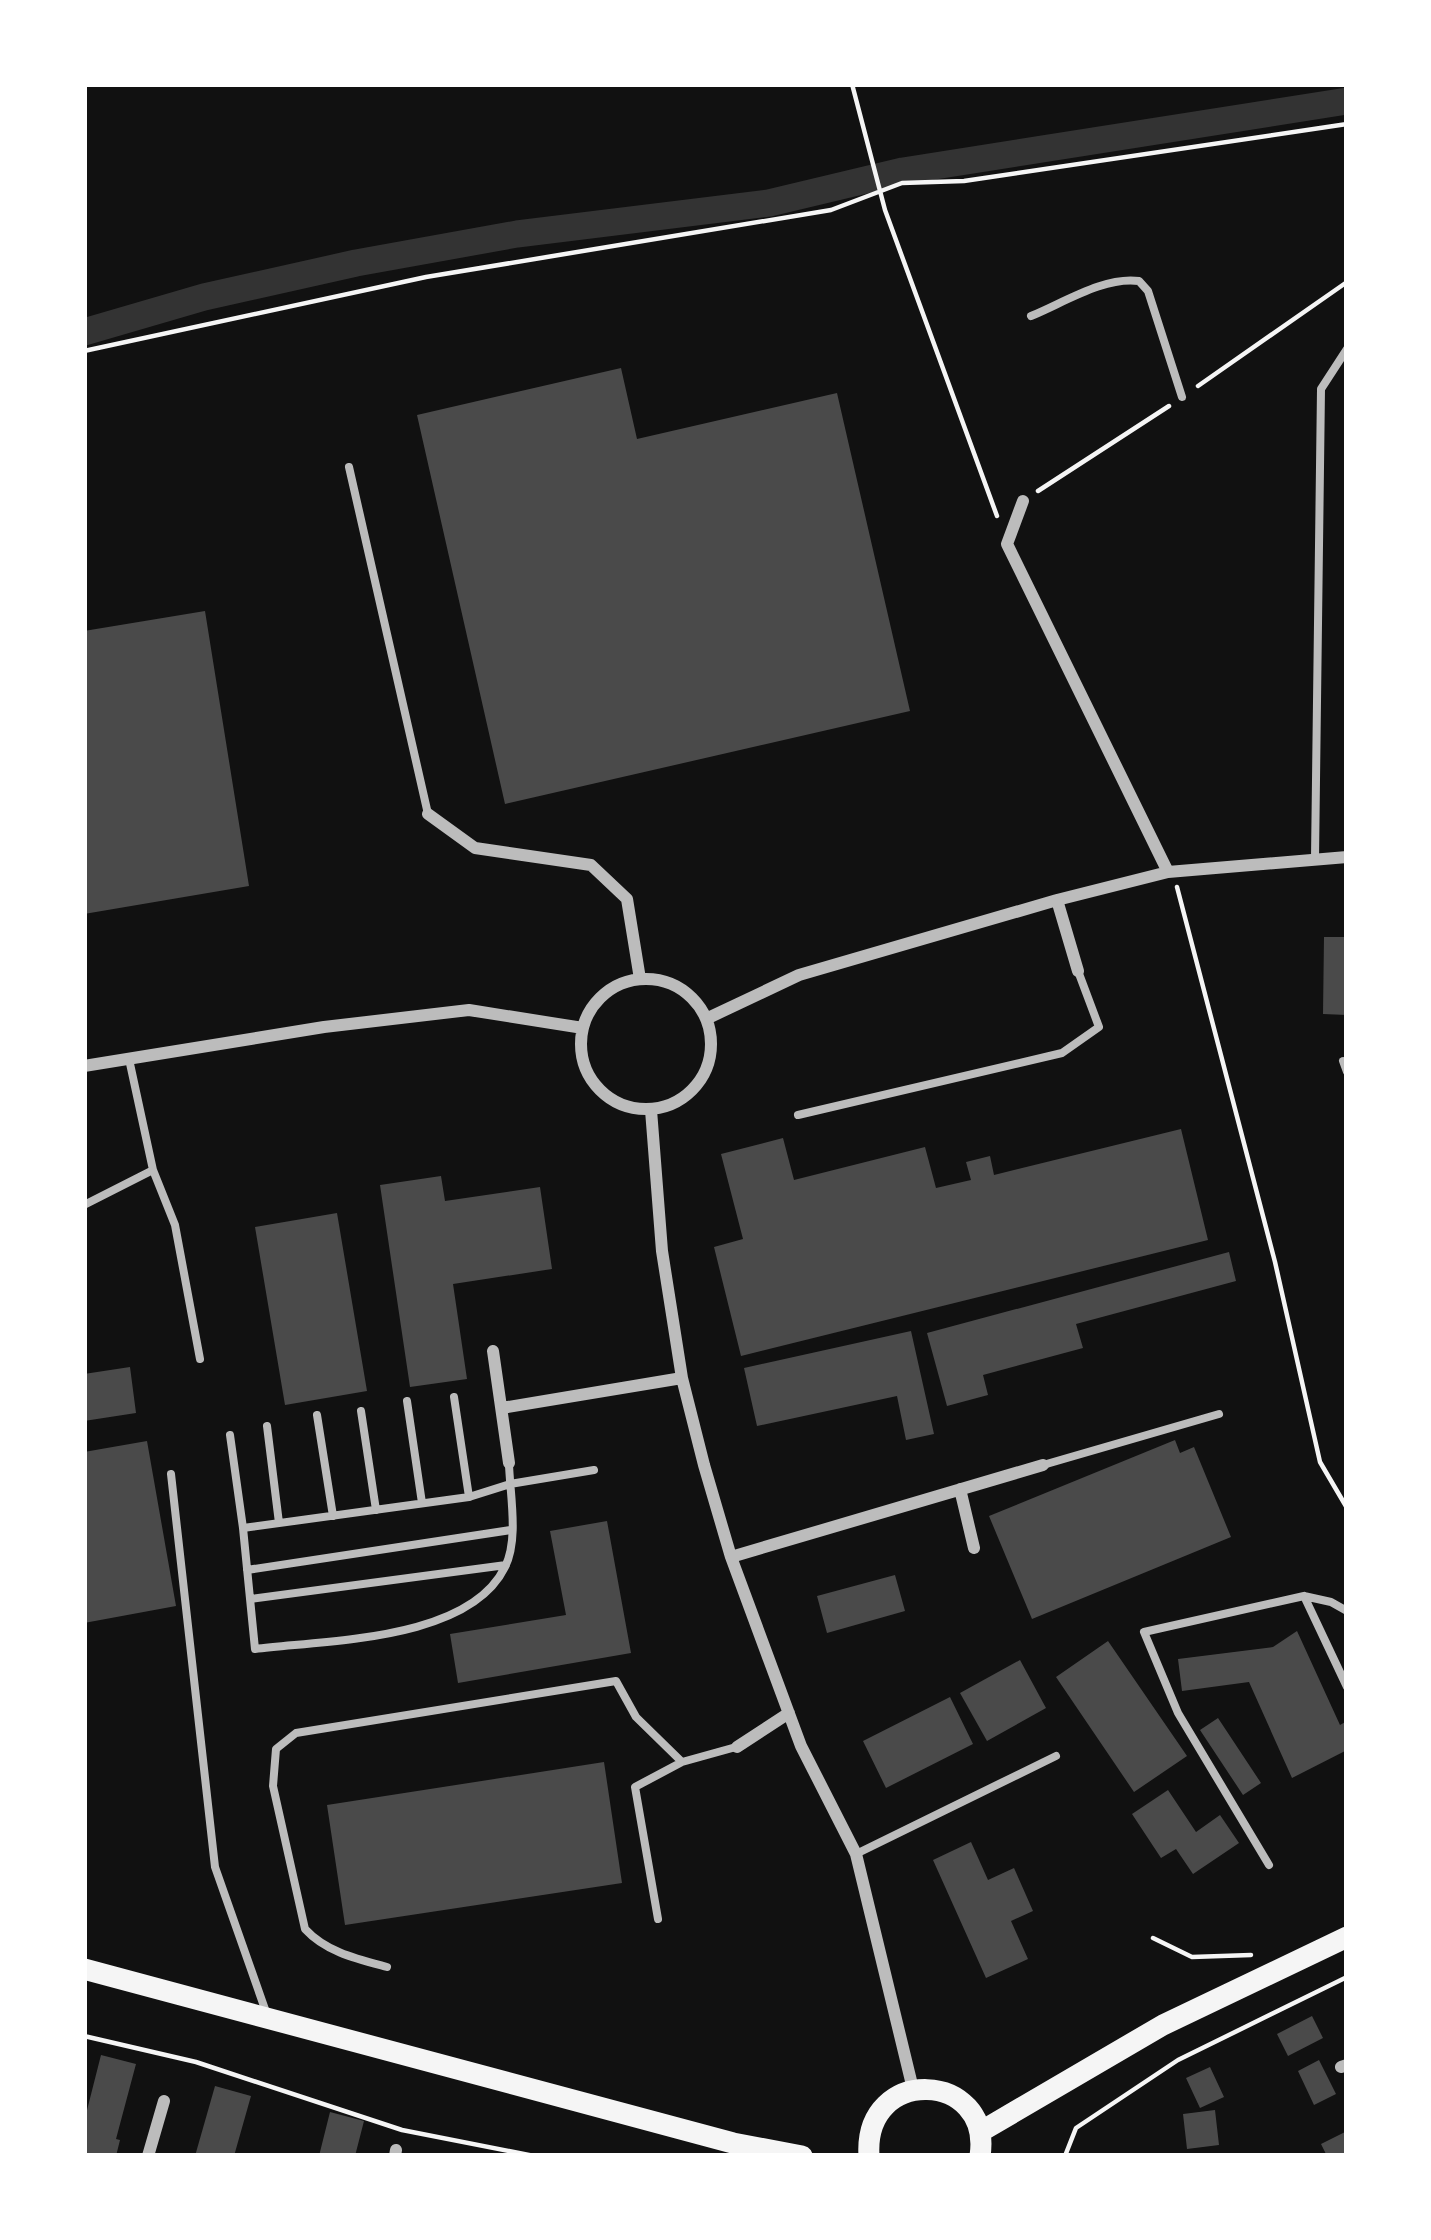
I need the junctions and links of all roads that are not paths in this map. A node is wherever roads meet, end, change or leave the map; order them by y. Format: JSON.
{"nodes":[{"id":1,"x":1031,"y":316,"type":"dead end"},
{"id":2,"x":1347,"y":349,"type":"edge"},
{"id":3,"x":1182,"y":397,"type":"dead end"},
{"id":4,"x":349,"y":467,"type":"dead end"},
{"id":5,"x":1023,"y":501,"type":"dead end"},
{"id":6,"x":428,"y":814,"type":"joint"},
{"id":7,"x":1347,"y":857,"type":"edge"},
{"id":8,"x":1315,"y":858,"type":"junction"},
{"id":9,"x":1168,"y":872,"type":"junction"},
{"id":10,"x":1057,"y":900,"type":"junction"},
{"id":11,"x":1078,"y":971,"type":"joint"},
{"id":12,"x":640,"y":979,"type":"junction"},
{"id":13,"x":706,"y":1018,"type":"junction"},
{"id":14,"x":583,"y":1028,"type":"junction"},
{"id":15,"x":129,"y":1059,"type":"junction"},
{"id":16,"x":1343,"y":1061,"type":"dead end"},
{"id":17,"x":84,"y":1066,"type":"edge"},
{"id":18,"x":1347,"y":1072,"type":"edge"},
{"id":19,"x":651,"y":1110,"type":"junction"},
{"id":20,"x":798,"y":1114,"type":"dead end"},
{"id":21,"x":153,"y":1170,"type":"junction"},
{"id":22,"x":84,"y":1205,"type":"edge"},
{"id":23,"x":493,"y":1351,"type":"dead end"},
{"id":24,"x":200,"y":1359,"type":"dead end"},
{"id":25,"x":682,"y":1378,"type":"junction"},
{"id":26,"x":454,"y":1396,"type":"dead end"},
{"id":27,"x":407,"y":1402,"type":"dead end"},
{"id":28,"x":502,"y":1408,"type":"junction"},
{"id":29,"x":361,"y":1411,"type":"dead end"},
{"id":30,"x":317,"y":1414,"type":"dead end"},
{"id":31,"x":1219,"y":1414,"type":"dead end"},
{"id":32,"x":268,"y":1426,"type":"dead end"},
{"id":33,"x":230,"y":1435,"type":"dead end"},
{"id":34,"x":509,"y":1463,"type":"joint"},
{"id":35,"x":1043,"y":1465,"type":"joint"},
{"id":36,"x":594,"y":1470,"type":"dead end"},
{"id":37,"x":171,"y":1474,"type":"dead end"},
{"id":38,"x":510,"y":1484,"type":"junction"},
{"id":39,"x":960,"y":1489,"type":"junction"},
{"id":40,"x":469,"y":1496,"type":"junction"},
{"id":41,"x":422,"y":1503,"type":"junction"},
{"id":42,"x":376,"y":1510,"type":"junction"},
{"id":43,"x":333,"y":1516,"type":"junction"},
{"id":44,"x":279,"y":1523,"type":"junction"},
{"id":45,"x":243,"y":1528,"type":"junction"},
{"id":46,"x":511,"y":1530,"type":"junction"},
{"id":47,"x":974,"y":1548,"type":"dead end"},
{"id":48,"x":730,"y":1557,"type":"junction"},
{"id":49,"x":507,"y":1565,"type":"junction"},
{"id":50,"x":247,"y":1570,"type":"junction"},
{"id":51,"x":1304,"y":1596,"type":"junction"},
{"id":52,"x":250,"y":1599,"type":"junction"},
{"id":53,"x":1347,"y":1611,"type":"edge"},
{"id":54,"x":1347,"y":1687,"type":"edge"},
{"id":55,"x":789,"y":1713,"type":"junction"},
{"id":56,"x":737,"y":1747,"type":"joint"},
{"id":57,"x":1056,"y":1756,"type":"dead end"},
{"id":58,"x":682,"y":1762,"type":"junction"},
{"id":59,"x":856,"y":1854,"type":"junction"},
{"id":60,"x":1269,"y":1865,"type":"dead end"},
{"id":61,"x":658,"y":1919,"type":"dead end"},
{"id":62,"x":1347,"y":1937,"type":"edge"},
{"id":63,"x":387,"y":1967,"type":"dead end"},
{"id":64,"x":84,"y":1970,"type":"edge"},
{"id":65,"x":269,"y":2019,"type":"junction"},
{"id":66,"x":914,"y":2090,"type":"junction"},
{"id":67,"x":164,"y":2101,"type":"dead end"},
{"id":68,"x":980,"y":2132,"type":"junction"},
{"id":69,"x":148,"y":2156,"type":"edge"},
{"id":70,"x":802,"y":2156,"type":"edge"},
{"id":71,"x":869,"y":2156,"type":"edge"},
{"id":72,"x":980,"y":2156,"type":"edge"}],
"edges":[{"from":1,"to":3,"type":"lane"},
{"from":2,"to":8,"type":"lane"},
{"from":4,"to":6,"type":"lane"},
{"from":5,"to":9,"type":"street"},
{"from":6,"to":12,"type":"street"},
{"from":7,"to":8,"type":"street"},
{"from":8,"to":9,"type":"street"},
{"from":9,"to":10,"type":"street"},
{"from":10,"to":11,"type":"street"},
{"from":10,"to":13,"type":"street"},
{"from":11,"to":20,"type":"lane"},
{"from":12,"to":13,"type":"street"},
{"from":12,"to":14,"type":"street"},
{"from":13,"to":19,"type":"street"},
{"from":14,"to":15,"type":"street"},
{"from":14,"to":19,"type":"street"},
{"from":15,"to":17,"type":"street"},
{"from":15,"to":21,"type":"lane"},
{"from":16,"to":18,"type":"lane"},
{"from":19,"to":25,"type":"street"},
{"from":21,"to":22,"type":"lane"},
{"from":21,"to":24,"type":"lane"},
{"from":23,"to":28,"type":"street"},
{"from":25,"to":28,"type":"street"},
{"from":25,"to":48,"type":"street"},
{"from":26,"to":40,"type":"lane"},
{"from":27,"to":41,"type":"lane"},
{"from":28,"to":34,"type":"street"},
{"from":29,"to":42,"type":"lane"},
{"from":30,"to":43,"type":"lane"},
{"from":31,"to":35,"type":"lane"},
{"from":32,"to":44,"type":"lane"},
{"from":33,"to":45,"type":"lane"},
{"from":34,"to":38,"type":"lane"},
{"from":35,"to":39,"type":"street"},
{"from":36,"to":38,"type":"lane"},
{"from":37,"to":65,"type":"lane"},
{"from":38,"to":40,"type":"lane"},
{"from":38,"to":46,"type":"lane"},
{"from":39,"to":47,"type":"street"},
{"from":39,"to":48,"type":"street"},
{"from":40,"to":41,"type":"lane"},
{"from":41,"to":42,"type":"lane"},
{"from":42,"to":43,"type":"lane"},
{"from":43,"to":44,"type":"lane"},
{"from":44,"to":45,"type":"lane"},
{"from":45,"to":50,"type":"lane"},
{"from":46,"to":49,"type":"lane"},
{"from":46,"to":50,"type":"lane"},
{"from":48,"to":55,"type":"street"},
{"from":49,"to":52,"type":"lane"},
{"from":49,"to":52,"type":"lane"},
{"from":50,"to":52,"type":"lane"},
{"from":51,"to":53,"type":"lane"},
{"from":51,"to":54,"type":"lane"},
{"from":51,"to":60,"type":"lane"},
{"from":55,"to":56,"type":"street"},
{"from":55,"to":59,"type":"street"},
{"from":56,"to":58,"type":"lane"},
{"from":57,"to":59,"type":"lane"},
{"from":58,"to":61,"type":"lane"},
{"from":58,"to":63,"type":"lane"},
{"from":59,"to":66,"type":"street"},
{"from":62,"to":68,"type":"main road"},
{"from":64,"to":65,"type":"main road"},
{"from":65,"to":70,"type":"main road"},
{"from":66,"to":68,"type":"main road"},
{"from":66,"to":71,"type":"main road"},
{"from":67,"to":69,"type":"street"},
{"from":68,"to":72,"type":"main road"}]}
